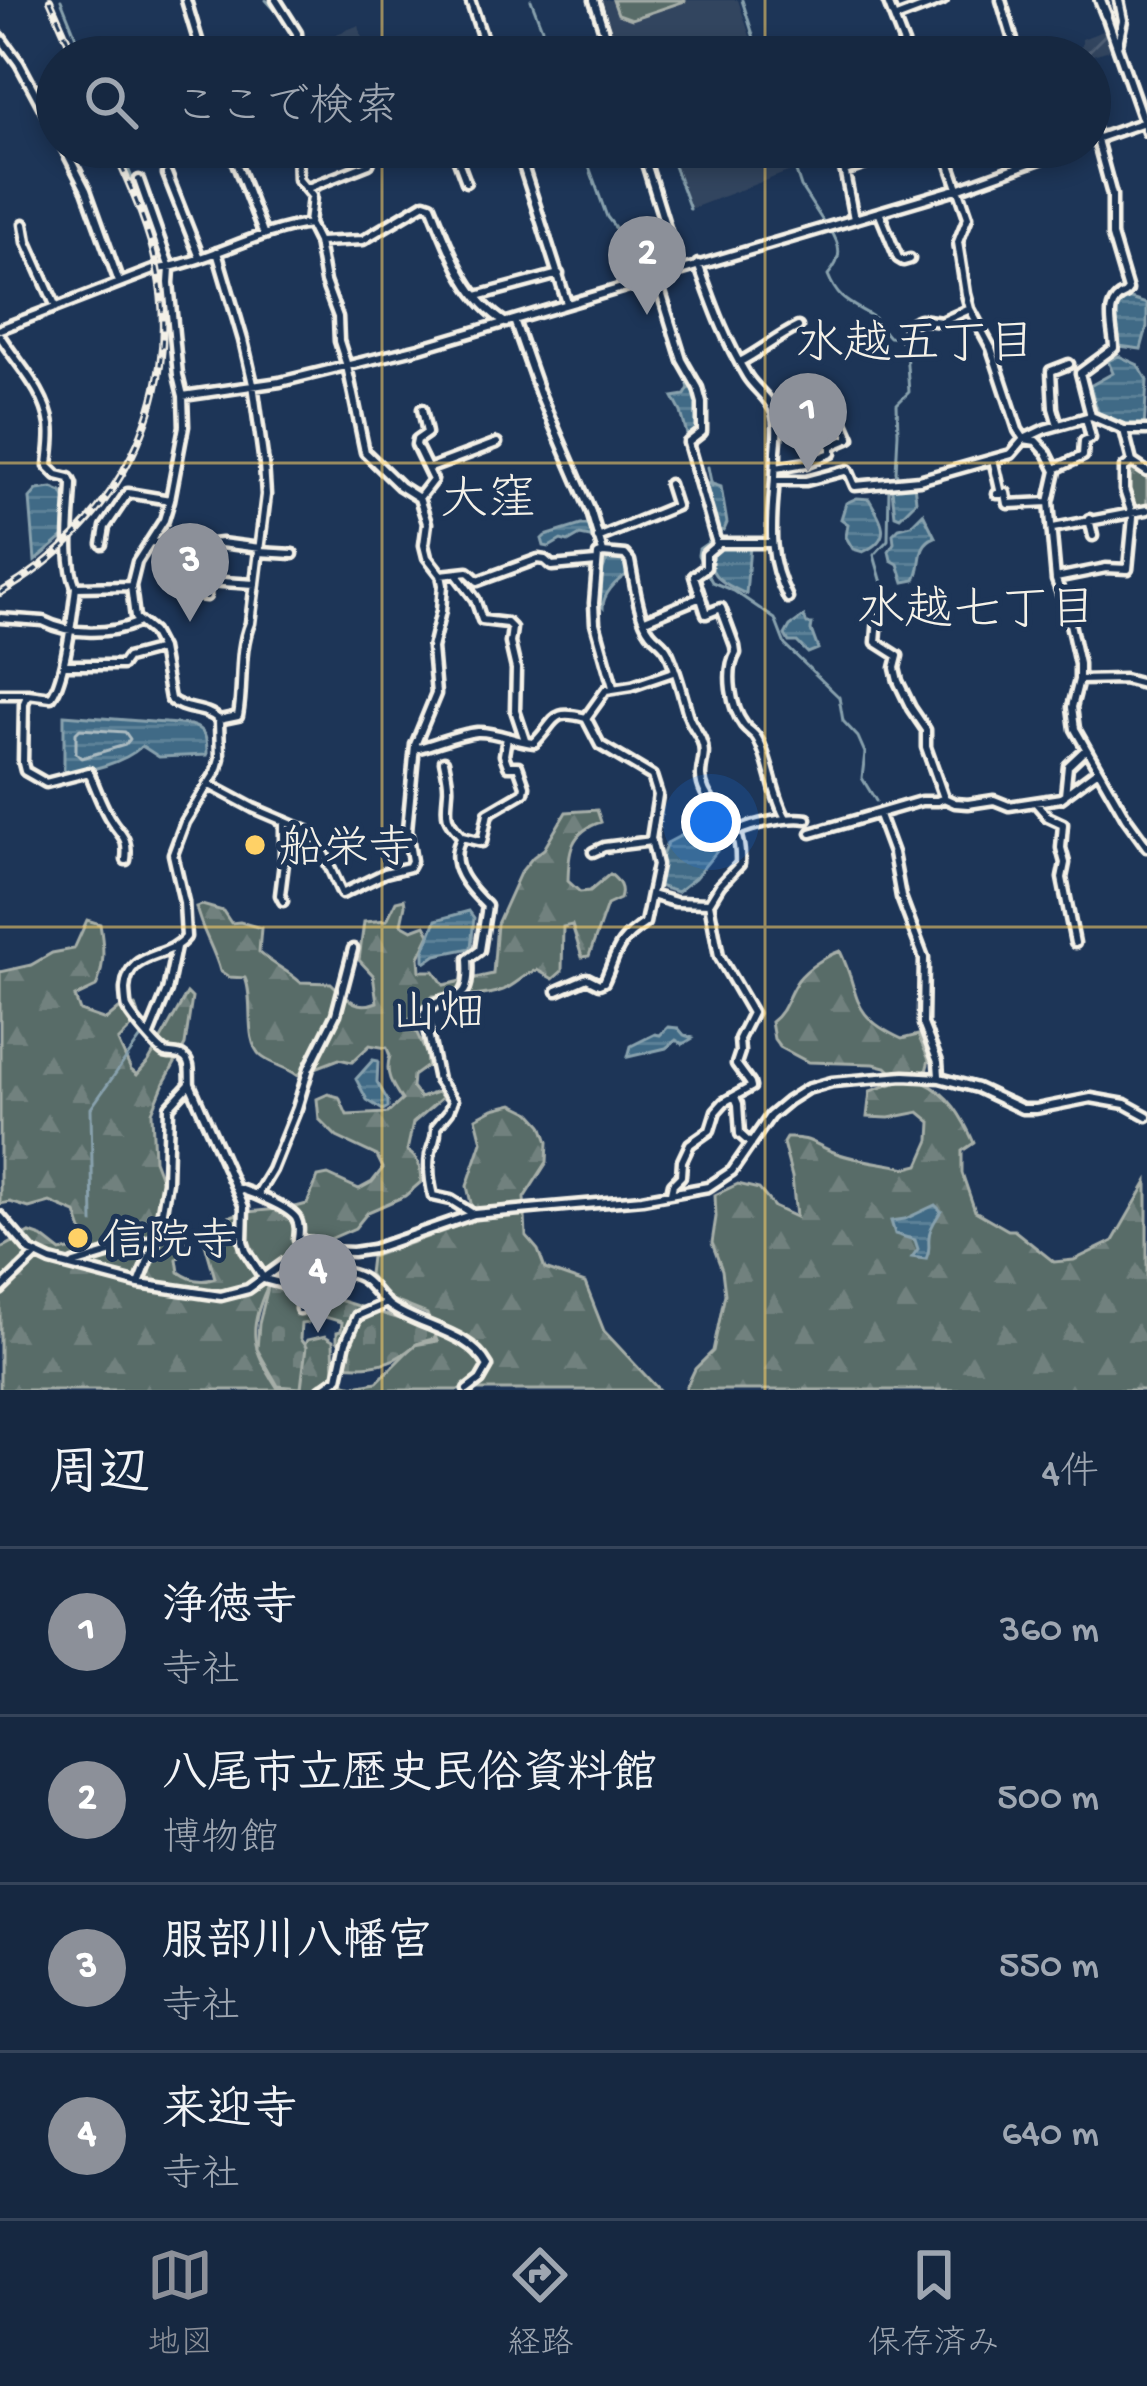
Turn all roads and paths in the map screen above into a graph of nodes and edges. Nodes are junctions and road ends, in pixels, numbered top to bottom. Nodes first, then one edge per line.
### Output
1 (186, 0) edge
2 (276, 0) edge
3 (470, 0) edge
4 (594, 0) edge
5 (887, 0) edge
6 (943, 0) edge
7 (1001, 0) edge
8 (1100, 0) edge
9 (1119, 0) edge
10 (1106, 15) joint
11 (894, 18) junction
12 (197, 36) edge
13 (297, 36) edge
14 (482, 36) edge
15 (605, 36) edge
16 (901, 36) edge
17 (1012, 36) edge
18 (0, 37) edge
19 (1117, 47) junction
20 (36, 95) edge
21 (1145, 122) edge
22 (1147, 132) edge
23 (1111, 134) edge
24 (75, 168) edge
25 (238, 168) edge
26 (298, 168) edge
27 (359, 168) edge
28 (461, 168) edge
29 (524, 168) edge
30 (647, 168) edge
31 (844, 168) edge
32 (854, 168) edge
33 (952, 168) edge
34 (1012, 168) edge
35 (1102, 168) edge
36 (845, 171) junction
37 (167, 174) dead end
38 (139, 180) dead end
39 (466, 182) dead end
40 (308, 188) junction
41 (960, 188) junction
42 (879, 212) junction
43 (854, 219) junction
44 (24, 224) dead end
45 (309, 224) junction
46 (264, 235) junction
47 (318, 242) junction
48 (217, 252) junction
49 (200, 258) junction
50 (910, 259) dead end
51 (698, 264) junction
52 (170, 268) junction
53 (679, 270) junction
54 (559, 274) junction
55 (654, 277) junction
56 (119, 282) junction
57 (477, 296) junction
58 (567, 303) junction
59 (56, 308) junction
60 (970, 309) junction
61 (510, 321) junction
62 (798, 326) dead end
63 (0, 332) edge
64 (905, 335) dead end
65 (740, 362) junction
66 (1069, 364) dead end
67 (347, 366) junction
68 (253, 384) junction
69 (183, 396) junction
70 (422, 409) dead end
71 (775, 412) junction
72 (1089, 416) junction
73 (1058, 425) junction
74 (1124, 430) junction
75 (1147, 430) edge
76 (1024, 439) junction
77 (496, 442) dead end
78 (993, 459) junction
79 (1132, 462) junction
80 (799, 465) junction
81 (776, 468) junction
82 (428, 469) junction
83 (1055, 469) junction
84 (1147, 472) edge
85 (776, 481) junction
86 (802, 481) junction
87 (669, 484) dead end
88 (418, 498) junction
89 (170, 500) junction
90 (1049, 502) junction
91 (1147, 510) edge
92 (1132, 514) junction
93 (1089, 519) junction
94 (1053, 528) junction
95 (1093, 536) dead end
96 (598, 538) junction
97 (149, 542) junction
98 (771, 543) junction
99 (102, 544) dead end
100 (717, 544) junction
101 (260, 550) junction
102 (603, 553) junction
103 (293, 554) dead end
104 (597, 562) junction
105 (183, 574) dead end
106 (441, 575) junction
107 (458, 575) junction
108 (1056, 578) junction
109 (255, 584) junction
110 (131, 586) junction
111 (76, 587) junction
112 (701, 596) junction
113 (788, 598) dead end
114 (878, 617) dead end
115 (0, 618) edge
116 (645, 620) junction
117 (138, 622) junction
118 (68, 629) junction
119 (160, 649) junction
120 (64, 665) junction
121 (674, 671) junction
122 (1079, 680) junction
123 (1147, 685) edge
124 (613, 687) junction
125 (0, 694) edge
126 (28, 694) junction
127 (586, 718) junction
128 (219, 720) junction
129 (507, 737) junction
130 (526, 743) junction
131 (415, 745) junction
132 (1086, 749) junction
133 (444, 761) dead end
134 (1098, 770) junction
135 (208, 784) junction
136 (1064, 795) junction
137 (944, 798) junction
138 (1036, 803) junction
139 (879, 814) junction
140 (786, 818) junction
141 (807, 819) dead end
142 (284, 821) junction
143 (736, 832) junction
144 (811, 833) dead end
145 (461, 837) junction
146 (652, 841) junction
147 (1147, 848) edge
148 (593, 852) dead end
149 (126, 860) dead end
150 (651, 895) junction
151 (283, 902) dead end
152 (709, 903) junction
153 (1075, 943) dead end
154 (176, 946) junction
155 (353, 949) dead end
156 (557, 992) dead end
157 (149, 1036) junction
158 (940, 1078) junction
159 (190, 1084) junction
160 (735, 1097) junction
161 (1147, 1116) edge
162 (752, 1144) junction
163 (237, 1188) junction
164 (671, 1194) junction
165 (257, 1195) junction
166 (474, 1214) junction
167 (0, 1216) edge
168 (156, 1239) junction
169 (323, 1251) junction
170 (37, 1254) junction
171 (68, 1265) junction
172 (264, 1279) junction
173 (139, 1284) junction
174 (0, 1290) edge
175 (387, 1304) junction
176 (301, 1310) dead end
177 (322, 1390) edge
178 (467, 1390) edge

1 - 12 street
2 - 13 street
3 - 14 street
4 - 15 street
5 - 11 street
6 - 11 street
7 - 17 street
8 - 10 street
9 - 19 street
10 - 19 street
11 - 16 street
18 - 20 street
19 - 21 street
21 - 22 street
21 - 23 street
24 - 56 street
25 - 46 street
26 - 40 street
27 - 40 street
28 - 39 street
29 - 54 street
30 - 53 street
31 - 36 street
32 - 36 street
33 - 41 street
34 - 41 street
35 - 72 street
36 - 43 street
37 - 49 street
38 - 52 street
40 - 45 street
41 - 42 street
41 - 60 street
42 - 43 street
42 - 50 street
43 - 51 street
44 - 59 street
45 - 46 street
45 - 47 street
46 - 48 street
47 - 57 street
47 - 67 street
48 - 49 street
48 - 68 street
49 - 52 street
51 - 53 street
51 - 65 street
52 - 56 street
52 - 69 street
53 - 55 street
54 - 57 street
54 - 58 street
55 - 58 street
55 - 100 street
56 - 59 street
57 - 61 street
58 - 61 street
59 - 63 street
60 - 64 street
60 - 76 street
61 - 67 street
61 - 96 street
62 - 65 street
63 - 111 street
65 - 71 street
66 - 73 street
67 - 68 street
67 - 88 street
68 - 69 street
68 - 101 street
69 - 89 street
70 - 82 street
71 - 80 street
71 - 81 street
72 - 73 street
72 - 74 street
72 - 83 street
73 - 76 street
74 - 75 street
74 - 79 street
76 - 78 street
76 - 83 street
77 - 82 street
78 - 86 street
78 - 90 street
79 - 84 street
79 - 92 street
80 - 81 street
80 - 86 street
81 - 85 street
82 - 88 street
83 - 90 street
85 - 86 street
85 - 98 street
87 - 96 street
88 - 106 street
89 - 97 street
89 - 99 street
90 - 94 street
91 - 92 street
92 - 93 street
92 - 108 street
93 - 94 street
93 - 95 street
94 - 108 street
96 - 102 street
97 - 101 street
97 - 110 street
98 - 100 street
98 - 113 street
100 - 112 street
101 - 103 street
101 - 109 street
102 - 104 street
102 - 116 street
104 - 107 street
104 - 124 street
105 - 109 street
106 - 107 street
106 - 131 street
107 - 130 street
108 - 122 street
109 - 128 street
110 - 111 street
110 - 117 street
111 - 118 street
112 - 116 street
112 - 140 street
114 - 137 street
115 - 118 street
116 - 121 street
117 - 118 street
117 - 119 street
118 - 120 street
119 - 120 street
119 - 128 street
120 - 126 street
121 - 124 street
121 - 143 street
122 - 123 street
122 - 132 street
124 - 127 street
125 - 126 street
126 - 149 street
127 - 130 street
127 - 146 street
128 - 135 street
129 - 130 street
129 - 131 street
129 - 145 street
131 - 142 street
132 - 134 street
132 - 136 street
133 - 145 street
134 - 136 street
134 - 147 street
135 - 142 street
135 - 154 street
136 - 138 street
137 - 138 street
137 - 139 street
138 - 153 street
139 - 144 street
139 - 158 street
140 - 141 street
140 - 143 street
142 - 151 street
143 - 152 street
145 - 166 street
146 - 148 street
146 - 150 street
150 - 152 street
150 - 156 street
152 - 160 street
154 - 157 street
154 - 157 street
155 - 165 street
157 - 159 street
158 - 161 street
158 - 162 street
159 - 163 street
159 - 168 street
160 - 162 street
160 - 164 street
162 - 164 street
163 - 165 street
163 - 172 street
164 - 166 street
165 - 169 street
166 - 169 street
167 - 170 street
168 - 171 street
168 - 173 street
169 - 172 street
169 - 175 street
170 - 171 street
170 - 174 street
171 - 173 street
172 - 173 street
172 - 176 street
175 - 177 street
175 - 178 street

